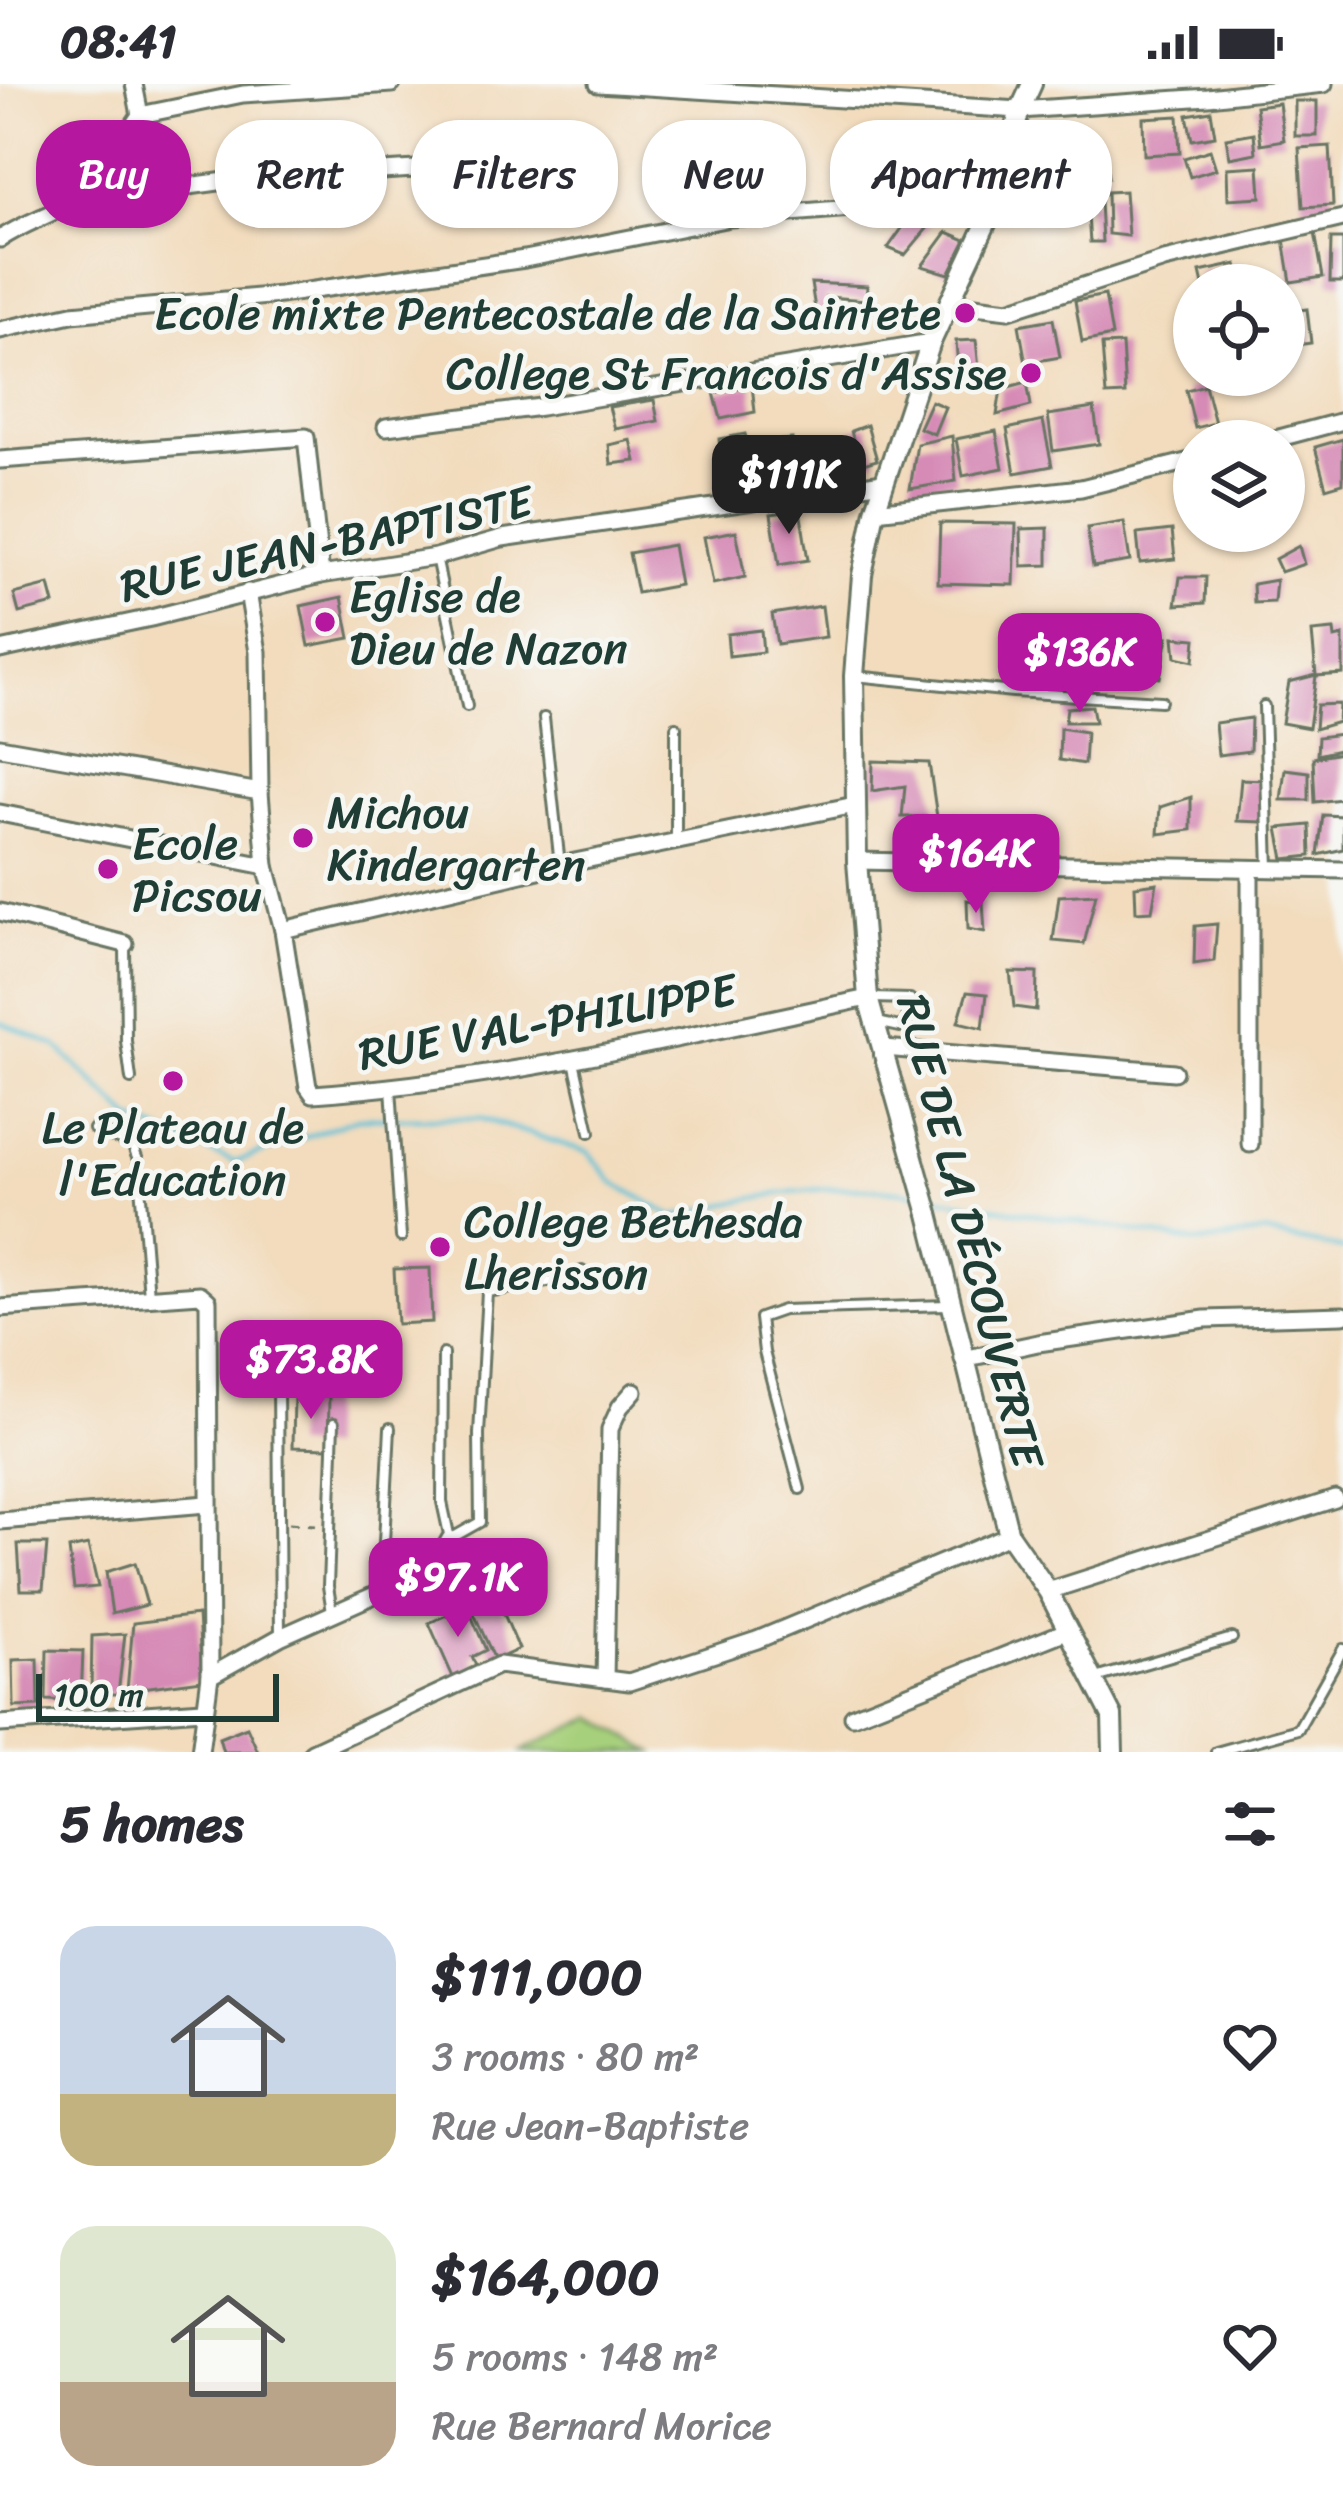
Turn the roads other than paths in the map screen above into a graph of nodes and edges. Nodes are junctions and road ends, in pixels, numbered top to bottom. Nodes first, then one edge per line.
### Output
1 (134, 84) edge
2 (392, 84) edge
3 (598, 84) edge
4 (1032, 84) edge
5 (1324, 84) edge
6 (718, 87) edge
7 (857, 91) edge
8 (1020, 110) junction
9 (140, 115) junction
10 (137, 120) edge
11 (1017, 120) edge
12 (411, 169) edge
13 (191, 186) edge
14 (830, 210) edge
15 (36, 217) edge
16 (1343, 218) edge
17 (984, 228) edge
18 (0, 239) edge
19 (950, 303) junction
20 (0, 330) edge
21 (932, 342) junction
22 (1001, 378) dead end
23 (919, 382) junction
24 (1343, 421) edge
25 (386, 427) dead end
26 (1305, 431) edge
27 (0, 460) edge
28 (1173, 465) edge
29 (883, 482) junction
30 (875, 512) junction
31 (436, 557) junction
32 (321, 575) junction
33 (248, 592) junction
34 (0, 650) edge
35 (854, 676) junction
36 (1161, 701) dead end
37 (467, 706) dead end
38 (1264, 706) dead end
39 (544, 718) dead end
40 (676, 727) dead end
41 (0, 747) edge
42 (260, 792) junction
43 (855, 805) junction
44 (0, 813) edge
45 (676, 841) junction
46 (857, 861) junction
47 (560, 865) junction
48 (266, 866) junction
49 (1269, 870) junction
50 (1343, 870) edge
51 (1250, 871) junction
52 (0, 912) edge
53 (283, 930) junction
54 (125, 944) joint
55 (868, 998) junction
56 (876, 1022) junction
57 (884, 1048) junction
58 (574, 1060) junction
59 (1174, 1072) dead end
60 (131, 1078) dead end
61 (392, 1097) junction
62 (94, 1129) dead end
63 (590, 1132) dead end
64 (1250, 1144) dead end
65 (400, 1237) dead end
66 (582, 1271) dead end
67 (148, 1296) junction
68 (950, 1305) junction
69 (0, 1308) edge
70 (1343, 1315) edge
71 (443, 1354) dead end
72 (962, 1359) junction
73 (278, 1386) dead end
74 (634, 1391) dead end
75 (334, 1423) dead end
76 (390, 1428) dead end
77 (800, 1489) dead end
78 (1335, 1498) dead end
79 (207, 1504) junction
80 (0, 1521) edge
81 (1010, 1535) junction
82 (450, 1538) junction
83 (390, 1589) junction
84 (1048, 1591) junction
85 (332, 1613) junction
86 (1069, 1630) junction
87 (280, 1637) junction
88 (1232, 1638) dead end
89 (1343, 1648) edge
90 (210, 1676) junction
91 (1093, 1678) junction
92 (604, 1679) junction
93 (202, 1710) junction
94 (854, 1716) dead end
95 (0, 1724) edge
96 (200, 1752) edge
97 (312, 1752) edge
98 (1113, 1752) edge
99 (1216, 1752) edge

1 - 9 street
2 - 9 street
3 - 6 street
4 - 8 street, RUE DE LA DÉCOUVERTE
5 - 8 street
6 - 7 street
7 - 8 street
8 - 11 street, RUE DE LA DÉCOUVERTE
9 - 10 street
12 - 13 street
14 - 20 street
15 - 18 street
16 - 19 street
17 - 19 street, RUE DE LA DÉCOUVERTE
19 - 21 street, RUE DE LA DÉCOUVERTE
21 - 23 street, RUE DE LA DÉCOUVERTE
21 - 25 street
22 - 23 lane
23 - 29 street, RUE DE LA DÉCOUVERTE
24 - 26 street
27 - 32 street
28 - 30 street
29 - 30 street, RUE DE LA DÉCOUVERTE
29 - 31 street, RUE JEAN-BAPTISTE
30 - 35 street, RUE DE LA DÉCOUVERTE
31 - 32 street, RUE JEAN-BAPTISTE
31 - 37 lane
32 - 33 street, RUE JEAN-BAPTISTE
33 - 34 street, RUE JEAN-BAPTISTE
33 - 42 street, RUE VAL-PHILIPPE
35 - 36 lane
35 - 43 street, RUE DE LA DÉCOUVERTE
38 - 49 lane
39 - 47 lane
40 - 45 lane
41 - 42 street
42 - 48 street, RUE VAL-PHILIPPE
43 - 45 street
43 - 46 street, RUE DE LA DÉCOUVERTE
44 - 48 street
45 - 47 street
46 - 51 street
46 - 55 street, RUE DE LA DÉCOUVERTE
47 - 53 street
48 - 53 street, RUE VAL-PHILIPPE
49 - 50 street
49 - 51 street
51 - 64 street
52 - 54 street
53 - 61 street, RUE VAL-PHILIPPE
54 - 60 lane
55 - 56 street, RUE DE LA DÉCOUVERTE
55 - 56 lane
55 - 58 street, RUE VAL-PHILIPPE
56 - 57 street, RUE DE LA DÉCOUVERTE
57 - 59 street
57 - 68 street, RUE DE LA DÉCOUVERTE
58 - 61 street, RUE VAL-PHILIPPE
58 - 63 lane
61 - 65 lane
62 - 67 lane
66 - 82 lane
67 - 69 street
67 - 79 street
68 - 72 street, RUE DE LA DÉCOUVERTE
68 - 77 lane
70 - 72 street
71 - 82 lane
72 - 81 street, RUE DE LA DÉCOUVERTE
73 - 87 lane
74 - 92 street
75 - 85 lane
76 - 83 lane
78 - 84 street
79 - 80 street
79 - 90 street
81 - 84 street, RUE DE LA DÉCOUVERTE
81 - 92 street
82 - 83 street
83 - 85 street
84 - 86 street, RUE DE LA DÉCOUVERTE
85 - 87 street
86 - 91 street, RUE DE LA DÉCOUVERTE
86 - 94 street
87 - 90 street
88 - 91 lane
89 - 99 lane
90 - 93 street
91 - 98 street, RUE DE LA DÉCOUVERTE
92 - 97 street
93 - 95 street
93 - 96 street

